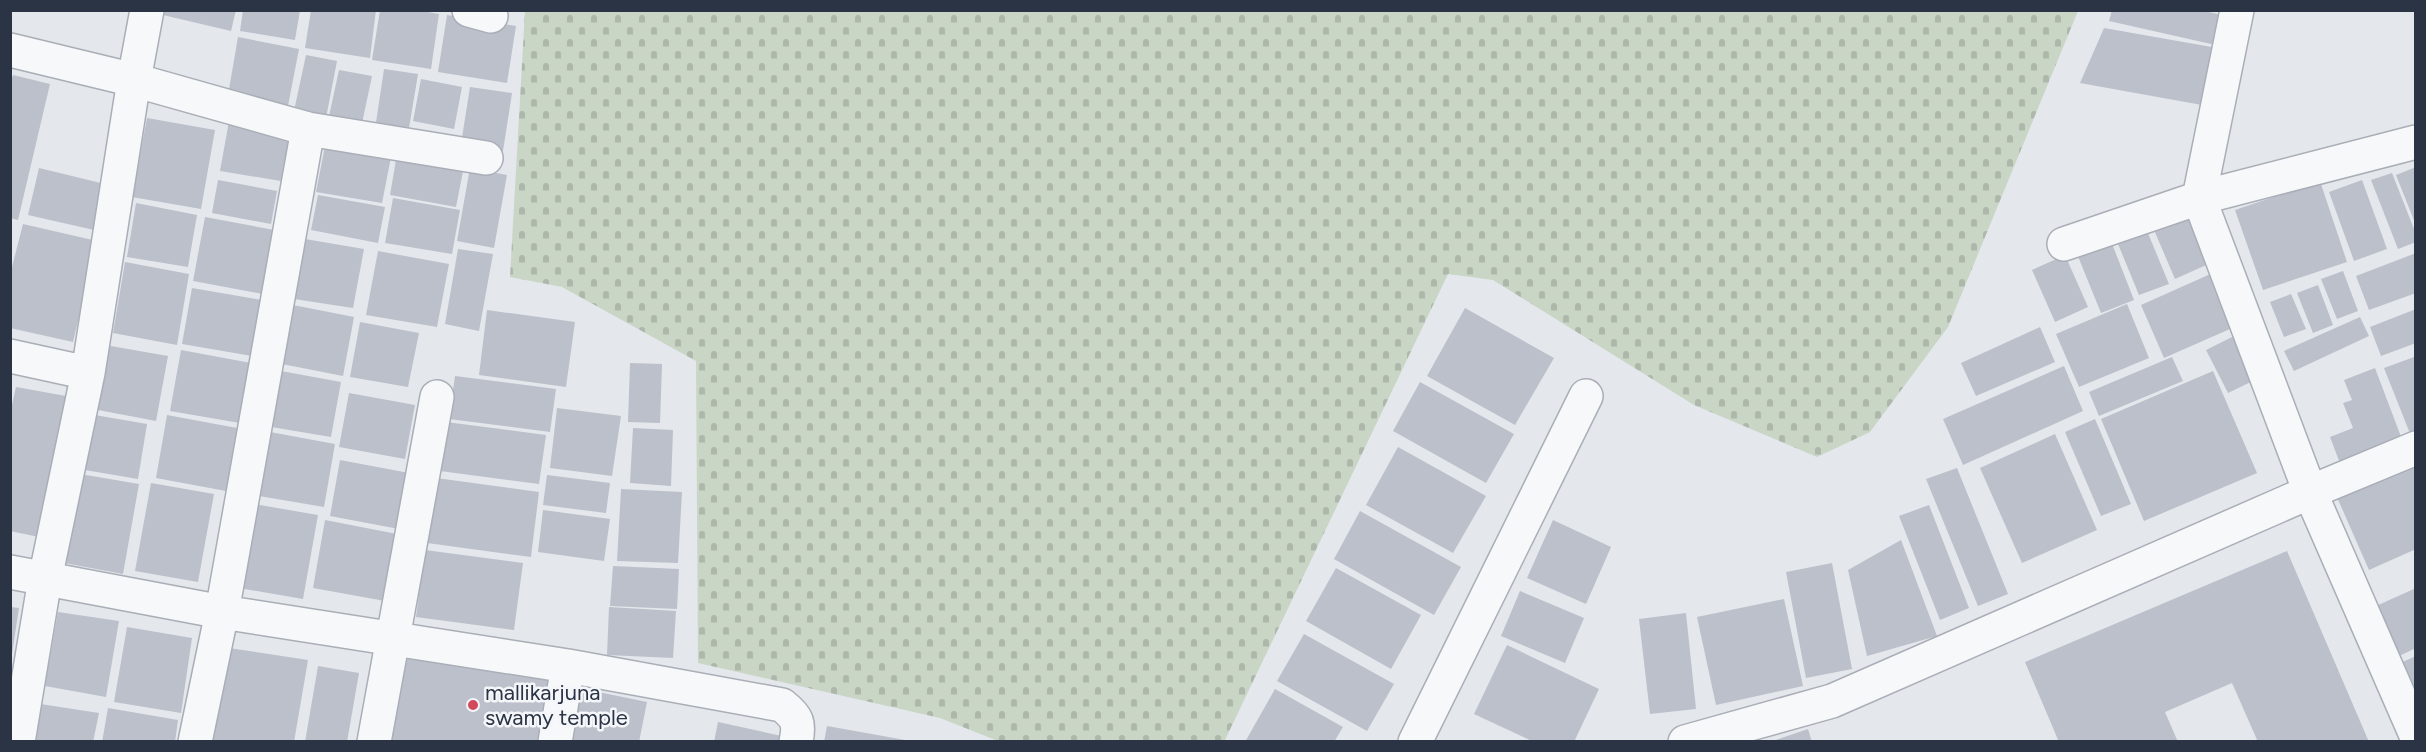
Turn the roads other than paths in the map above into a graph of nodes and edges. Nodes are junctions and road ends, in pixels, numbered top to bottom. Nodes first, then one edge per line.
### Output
1 (147, 10) edge
2 (2237, 10) edge
3 (10, 50) edge
4 (134, 80) junction
5 (308, 129) junction
6 (2415, 142) edge
7 (486, 158) dead end
8 (2199, 198) junction
9 (2064, 244) dead end
10 (10, 356) edge
11 (88, 373) junction
12 (1586, 396) dead end
13 (437, 397) dead end
14 (2415, 448) edge
15 (2310, 492) junction
16 (10, 572) edge
17 (45, 579) junction
18 (222, 612) junction
19 (393, 639) junction
20 (568, 666) junction
21 (2415, 735) edge
22 (18, 741) edge
23 (195, 741) edge
24 (374, 741) edge
25 (555, 741) edge
26 (796, 741) edge
27 (1415, 741) edge
28 (1685, 741) edge

1 - 4 street
2 - 8 street
3 - 4 street
4 - 5 street
4 - 11 street
5 - 7 street
5 - 18 street
6 - 8 street
8 - 9 street
8 - 15 street
10 - 11 street
11 - 17 street
12 - 27 street
13 - 19 street
14 - 15 street
15 - 21 street
15 - 28 street
16 - 17 street
17 - 18 street
17 - 22 street
18 - 19 street
18 - 23 street
19 - 20 street
19 - 24 street
20 - 25 street
20 - 26 street

